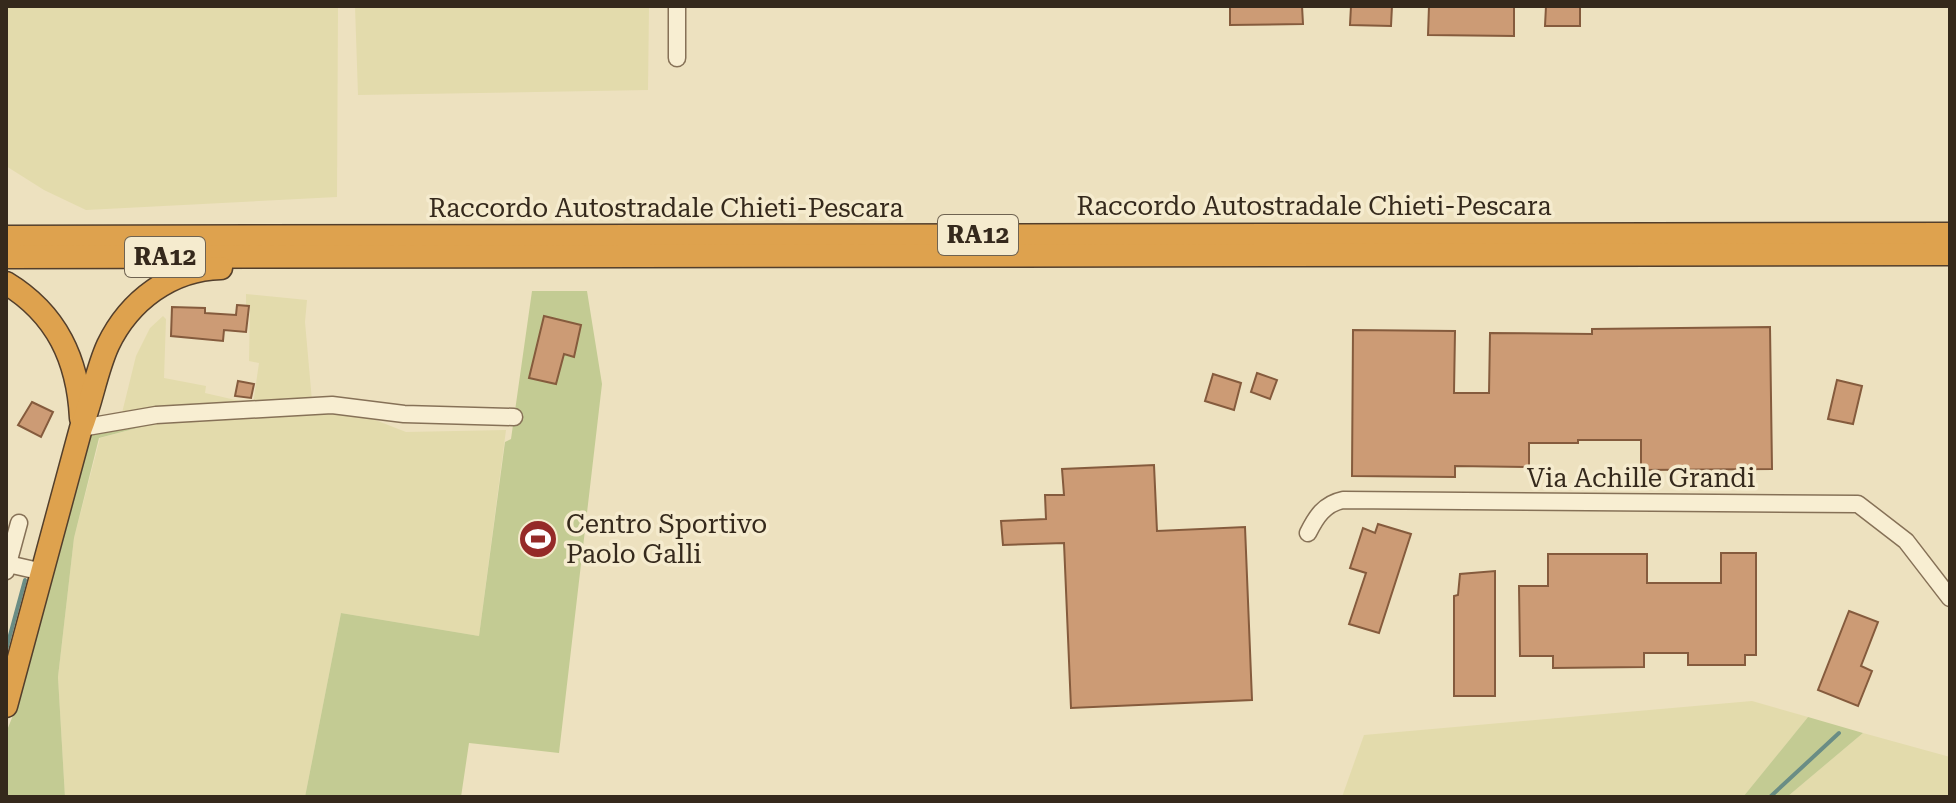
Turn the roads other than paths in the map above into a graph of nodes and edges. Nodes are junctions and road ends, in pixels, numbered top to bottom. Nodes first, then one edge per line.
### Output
1 (677, 6) edge
2 (677, 58) dead end
3 (1950, 234) edge
4 (6, 237) edge
5 (1950, 254) edge
6 (323, 256) junction
7 (6, 257) edge
8 (6, 283) edge
9 (6, 295) edge
10 (51, 323) junction
11 (514, 417) dead end
12 (81, 428) junction
13 (19, 523) dead end
14 (1308, 533) dead end
15 (7, 567) edge
16 (43, 572) junction
17 (1950, 598) edge
18 (6, 706) edge

1 - 2 street
3 - 4 highway, Raccordo Autostradale Chieti-Pescara / RA12
5 - 6 highway, Raccordo Autostradale Chieti-Pescara / RA12
6 - 7 highway, Raccordo Autostradale Chieti-Pescara / RA12
6 - 12 highway
8 - 10 highway
9 - 10 street
10 - 12 highway
11 - 12 street
12 - 16 highway
13 - 15 street
14 - 17 street, Via Achille Grandi
15 - 16 street
16 - 18 highway

